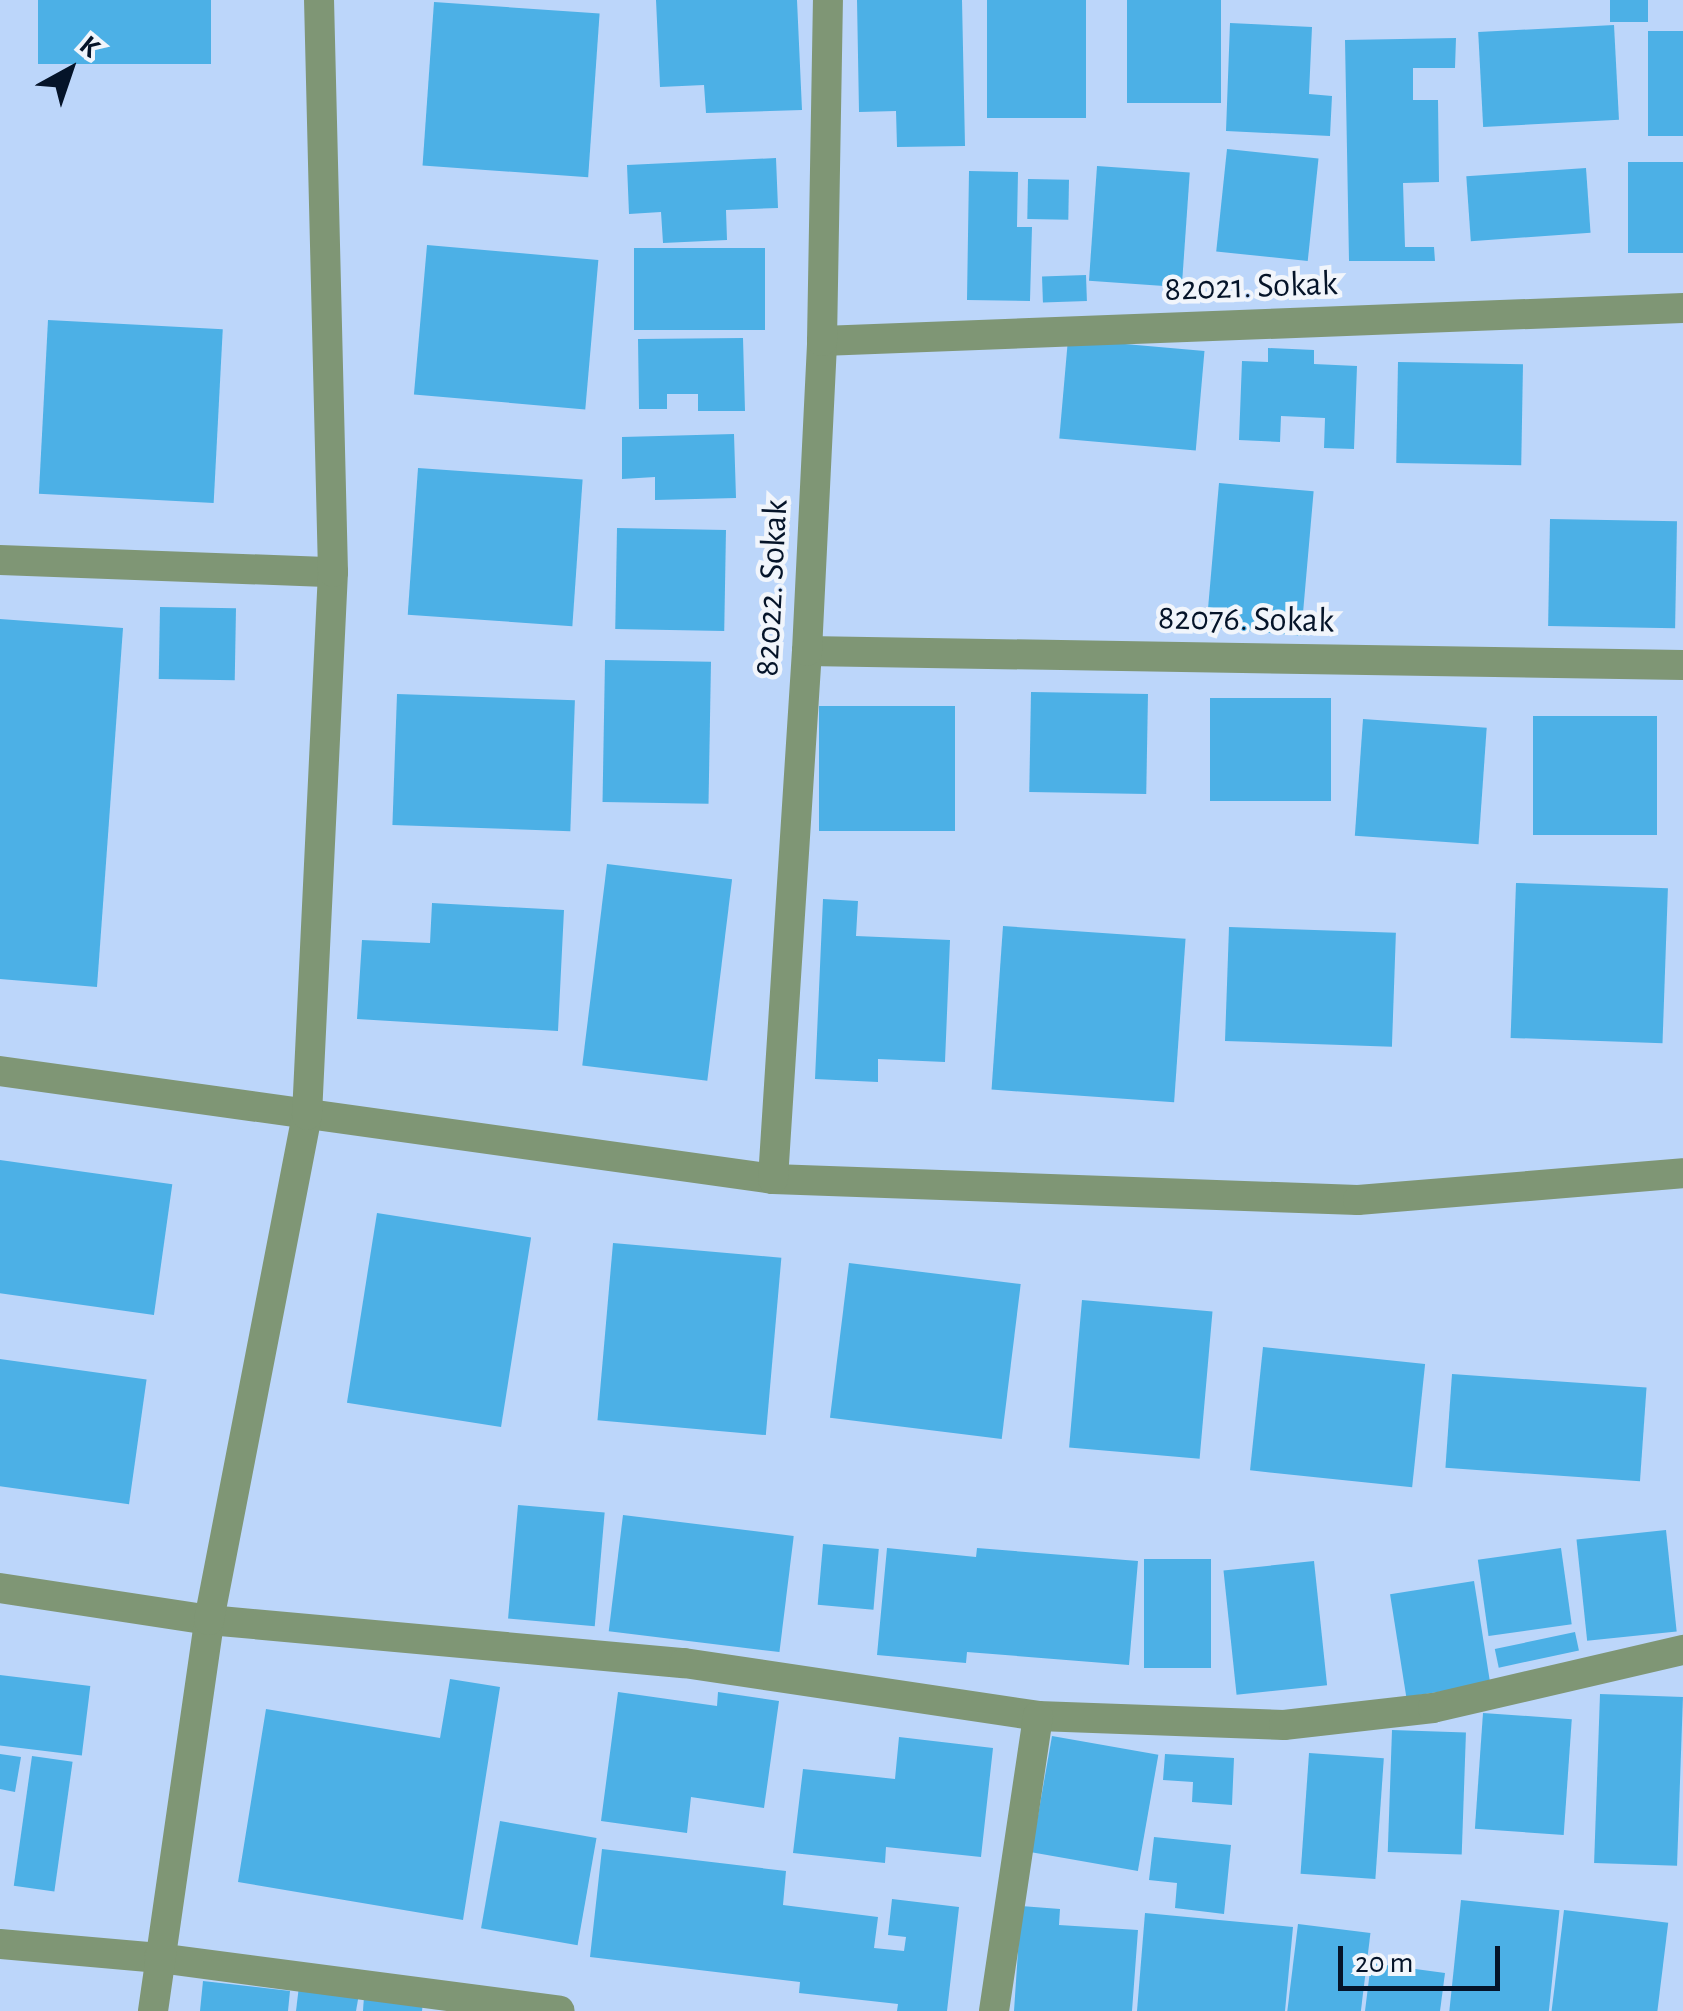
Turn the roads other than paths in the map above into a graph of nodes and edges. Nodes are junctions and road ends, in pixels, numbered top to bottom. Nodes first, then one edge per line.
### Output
1 (319, 0) edge
2 (828, 0) edge
3 (1683, 308) edge
4 (822, 341) junction
5 (0, 560) edge
6 (334, 572) junction
7 (807, 651) junction
8 (1683, 664) edge
9 (0, 1072) edge
10 (307, 1116) junction
11 (1683, 1174) edge
12 (774, 1179) junction
13 (0, 1588) edge
14 (208, 1620) junction
15 (1683, 1650) edge
16 (1038, 1716) junction
17 (0, 1944) edge
18 (159, 1958) junction
19 (154, 2011) edge
20 (560, 2011) edge
21 (994, 2011) edge

1 - 6 street
2 - 4 street, 82022. Sokak
3 - 4 street, 82021. Sokak
4 - 7 street, 82022. Sokak
5 - 6 street
6 - 10 street
7 - 8 street, 82076. Sokak
7 - 12 street, 82022. Sokak
9 - 10 street
10 - 12 street
10 - 14 street
11 - 12 street
13 - 14 street
14 - 16 street
14 - 18 street
15 - 16 street
16 - 21 street
17 - 18 street
18 - 19 street
18 - 20 street

